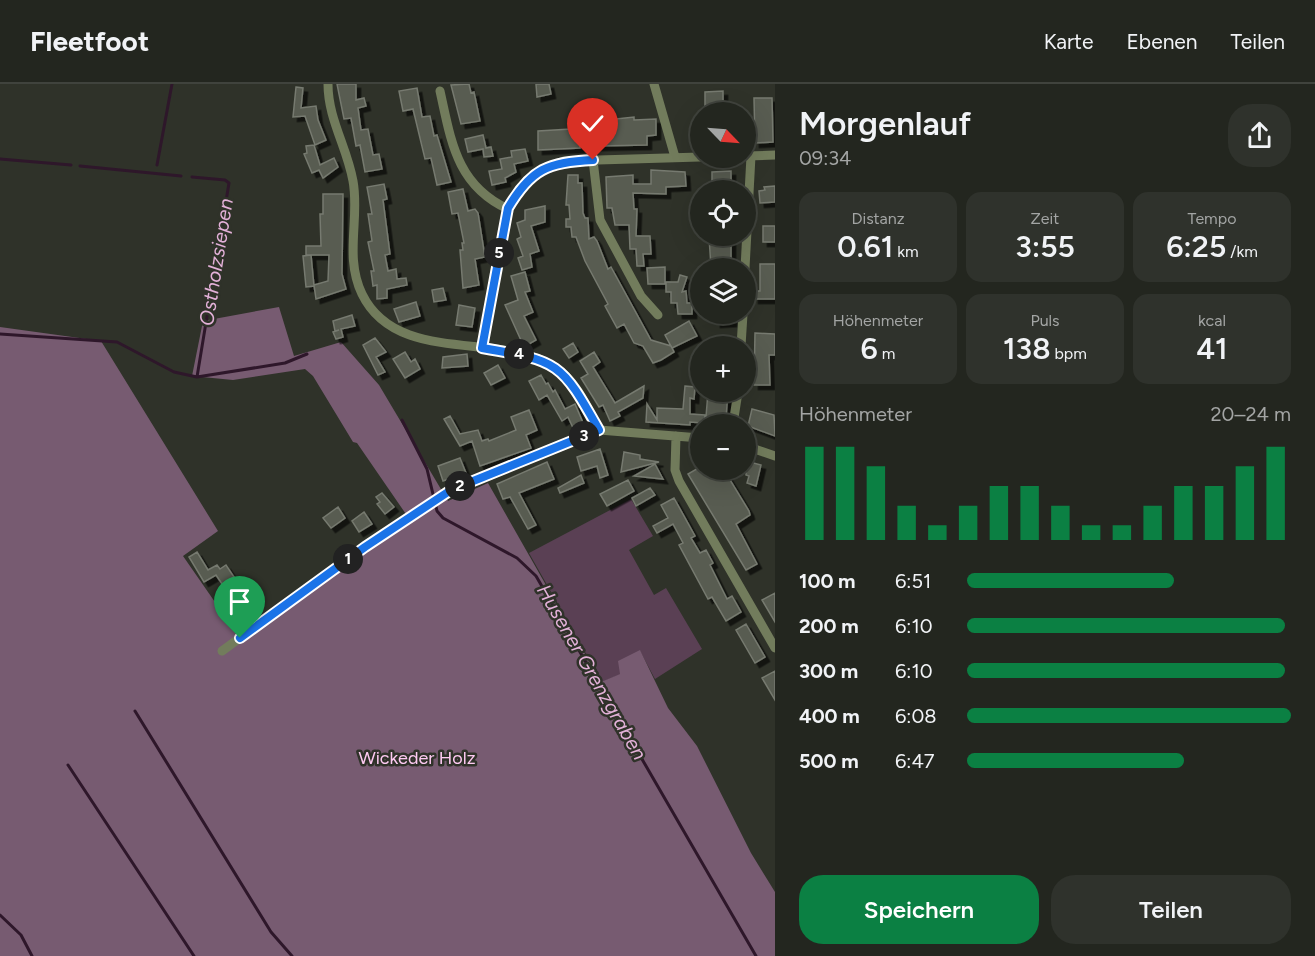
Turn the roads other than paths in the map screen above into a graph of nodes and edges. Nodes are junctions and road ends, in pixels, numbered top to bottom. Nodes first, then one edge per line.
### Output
1 (328, 84) edge
2 (654, 84) edge
3 (440, 91) dead end
4 (756, 156) edge
5 (775, 156) edge
6 (690, 157) edge
7 (675, 158) junction
8 (593, 160) junction
9 (748, 168) edge
10 (508, 208) junction
11 (745, 258) edge
12 (658, 315) dead end
13 (482, 348) junction
14 (599, 430) junction
15 (676, 436) junction
16 (690, 437) edge
17 (756, 449) edge
18 (775, 456) edge
19 (775, 648) edge
20 (222, 651) dead end

1 - 13 street
2 - 7 street
3 - 10 street
4 - 5 street
6 - 7 street
7 - 8 street
8 - 10 street
8 - 12 street
9 - 11 street
10 - 13 street
13 - 14 street
14 - 15 street
14 - 20 street
15 - 16 street
15 - 19 street
17 - 18 street

